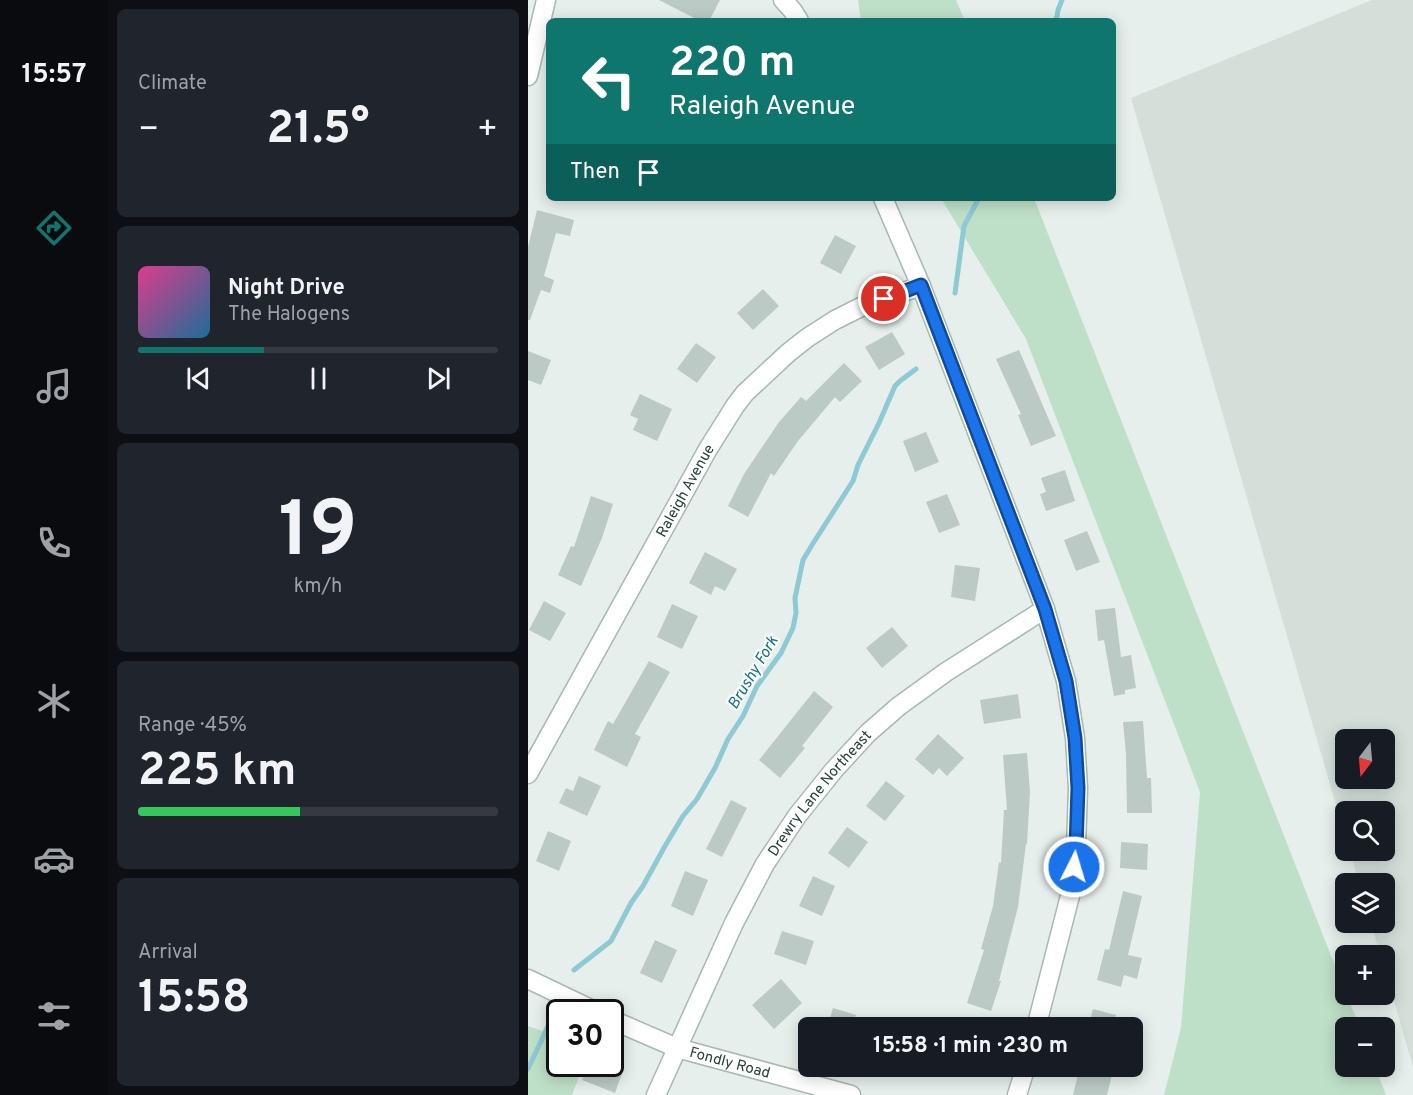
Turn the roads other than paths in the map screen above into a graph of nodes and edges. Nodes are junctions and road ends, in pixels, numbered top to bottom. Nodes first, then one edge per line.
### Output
1 (546, 0) edge
2 (783, 0) edge
3 (797, 18) edge
4 (528, 76) edge
5 (884, 201) edge
6 (921, 285) junction
7 (1045, 609) junction
8 (528, 774) edge
9 (528, 979) edge
10 (570, 999) edge
11 (1039, 1017) edge
12 (624, 1025) edge
13 (678, 1048) junction
14 (1023, 1077) edge
15 (656, 1095) edge
16 (851, 1095) edge
17 (1017, 1095) edge

1 - 4 street
2 - 3 street
5 - 6 street
6 - 7 street
6 - 8 street, Raleigh Avenue
7 - 11 street
7 - 13 street, Drewry Lane Northeast
9 - 10 street
12 - 13 street, Fondly Road
13 - 15 street, Drewry Lane Northeast
13 - 16 street, Fondly Road
14 - 17 street

